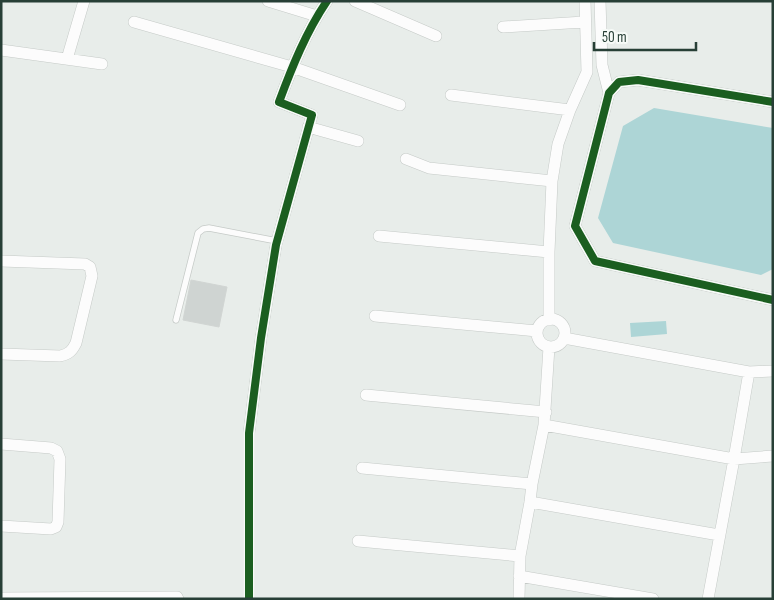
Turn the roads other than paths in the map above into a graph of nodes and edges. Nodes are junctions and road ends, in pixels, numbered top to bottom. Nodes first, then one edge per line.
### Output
1 (84, 1) edge
2 (268, 1) edge
3 (327, 1) edge
4 (355, 1) edge
5 (585, 1) edge
6 (600, 1) edge
7 (317, 16) junction
8 (134, 22) dead end
9 (584, 22) junction
10 (502, 28) dead end
11 (436, 36) dead end
12 (1, 50) edge
13 (67, 59) junction
14 (102, 64) dead end
15 (292, 67) junction
16 (609, 94) junction
17 (451, 95) dead end
18 (773, 102) edge
19 (400, 105) dead end
20 (570, 110) junction
21 (308, 127) junction
22 (358, 141) dead end
23 (406, 159) dead end
24 (552, 181) junction
25 (379, 236) dead end
26 (278, 241) junction
27 (549, 252) junction
28 (1, 261) edge
29 (773, 300) edge
30 (375, 316) dead end
31 (176, 320) dead end
32 (549, 320) junction
33 (537, 331) junction
34 (564, 338) junction
35 (548, 347) junction
36 (1, 354) edge
37 (773, 370) edge
38 (748, 372) junction
39 (366, 395) dead end
40 (546, 412) junction
41 (544, 425) junction
42 (1, 444) edge
43 (773, 456) edge
44 (734, 459) junction
45 (362, 468) dead end
46 (532, 484) junction
47 (530, 502) junction
48 (1, 526) edge
49 (719, 536) junction
50 (358, 540) dead end
51 (520, 556) junction
52 (519, 576) junction
53 (1, 598) edge
54 (178, 599) edge
55 (249, 599) edge
56 (519, 599) edge
57 (653, 599) edge
58 (708, 599) edge

1 - 13 street
2 - 7 street
3 - 7 street
4 - 11 street
5 - 9 street
6 - 16 street
7 - 15 street
8 - 15 street
9 - 10 street
9 - 20 street
12 - 13 street
13 - 14 street
15 - 19 street
15 - 21 street
16 - 18 street
16 - 29 street
17 - 20 street
20 - 24 street
21 - 22 street
21 - 26 street
23 - 24 street
24 - 27 street
25 - 27 street
26 - 31 lane
26 - 55 street
27 - 32 street
28 - 36 street
30 - 33 street
32 - 33 street
32 - 34 street
33 - 35 street
34 - 35 street
34 - 38 street
35 - 40 street
37 - 38 street
38 - 44 street
39 - 40 street
40 - 41 street
41 - 44 street
41 - 46 street
42 - 48 street
43 - 44 street
44 - 49 street
45 - 46 street
46 - 47 street
47 - 49 street
47 - 51 street
49 - 58 street
50 - 51 street
51 - 52 street
52 - 56 street
52 - 57 street
53 - 54 street

